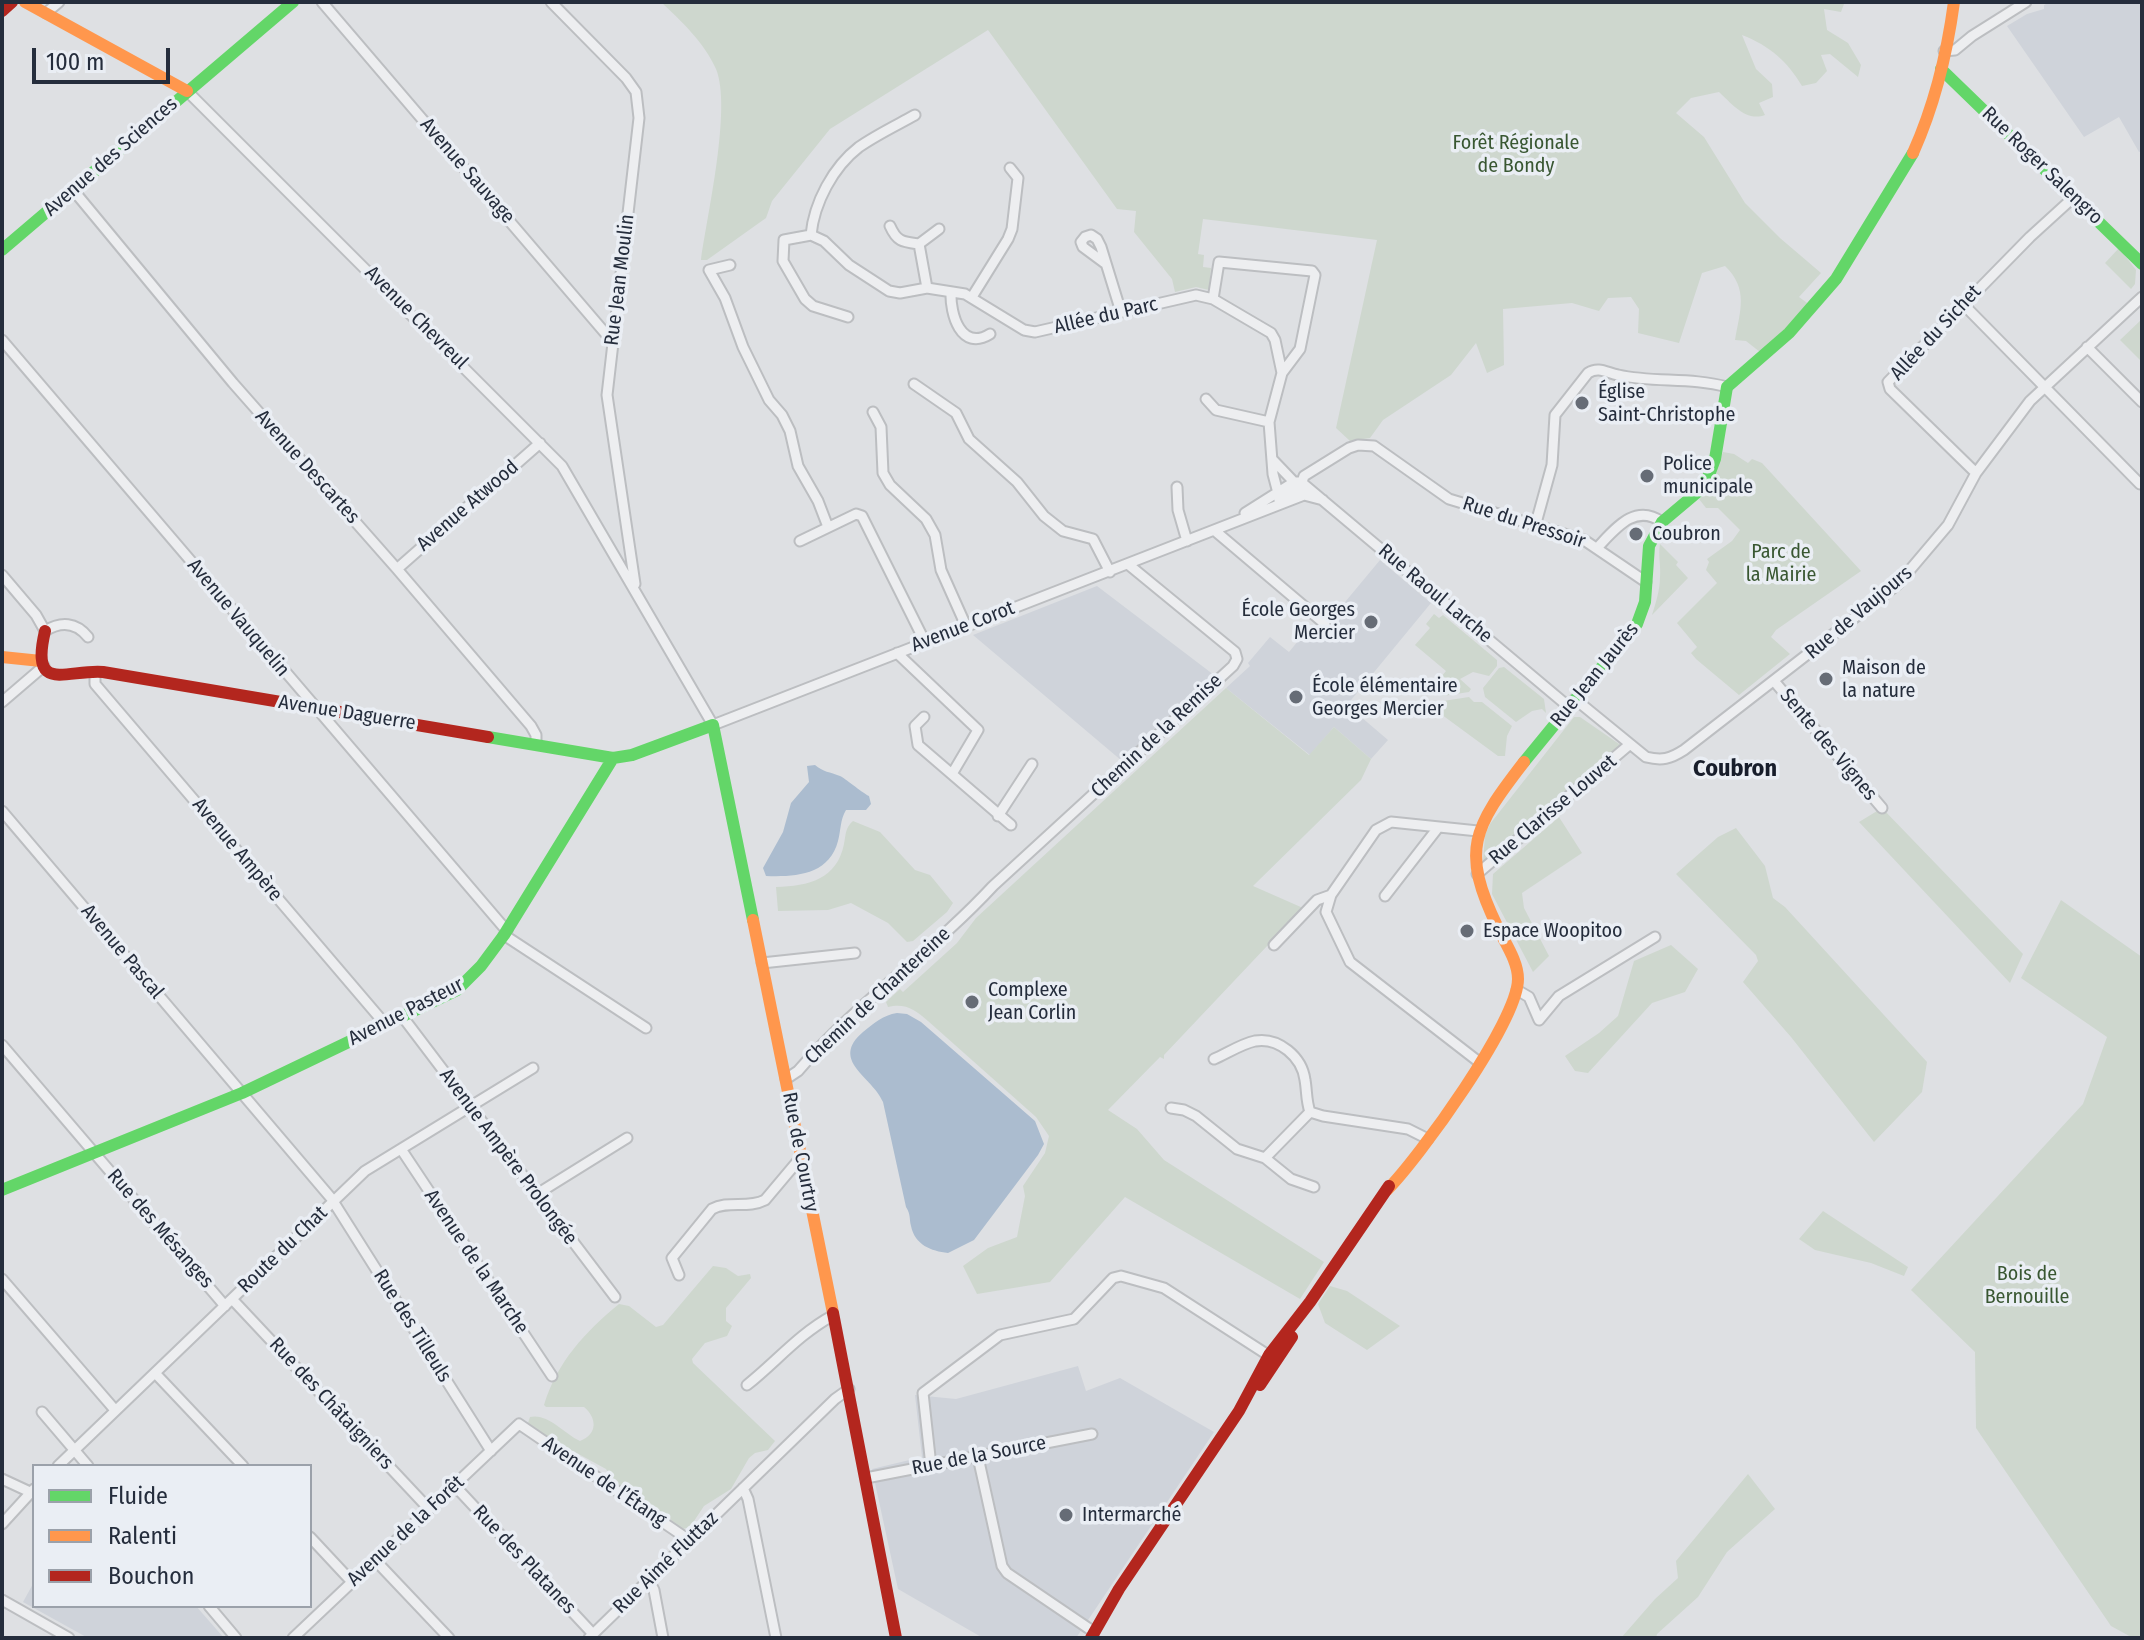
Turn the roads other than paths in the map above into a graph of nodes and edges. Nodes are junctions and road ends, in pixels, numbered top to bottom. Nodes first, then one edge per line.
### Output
1 (12, 2) edge
2 (25, 2) edge
3 (59, 2) edge
4 (293, 2) edge
5 (322, 2) edge
6 (551, 2) edge
7 (2026, 2) edge
8 (1953, 7) edge
9 (2, 11) edge
10 (46, 13) junction
11 (1944, 51) junction
12 (1941, 69) junction
13 (187, 91) junction
14 (915, 115) dead end
15 (1010, 168) dead end
16 (74, 191) junction
17 (2075, 196) junction
18 (890, 226) dead end
19 (939, 229) dead end
20 (811, 235) junction
21 (919, 244) junction
22 (2, 250) edge
23 (1106, 264) dead end
24 (2142, 264) edge
25 (730, 265) dead end
26 (927, 288) junction
27 (951, 292) junction
28 (972, 297) junction
29 (2142, 297) edge
30 (1213, 299) junction
31 (1963, 304) junction
32 (1121, 312) junction
33 (848, 317) dead end
34 (990, 334) dead end
35 (2, 340) edge
36 (612, 341) junction
37 (2087, 347) junction
38 (1282, 373) junction
39 (914, 384) dead end
40 (2045, 386) junction
41 (1727, 387) junction
42 (1206, 399) dead end
43 (2142, 402) edge
44 (873, 412) dead end
45 (1269, 422) junction
46 (540, 443) junction
47 (1272, 459) junction
48 (1976, 473) junction
49 (1298, 482) junction
50 (2140, 484) dead end
51 (1177, 487) dead end
52 (1278, 493) junction
53 (1304, 495) junction
54 (1323, 500) junction
55 (1271, 509) junction
56 (1662, 522) junction
57 (1536, 523) junction
58 (828, 527) junction
59 (1214, 530) junction
60 (800, 541) dead end
61 (1187, 541) junction
62 (1597, 548) junction
63 (631, 555) junction
64 (618, 559) junction
65 (1129, 565) junction
66 (397, 569) junction
67 (1110, 572) junction
68 (2, 575) edge
69 (1646, 582) junction
70 (636, 591) junction
71 (1325, 624) dead end
72 (966, 626) junction
73 (45, 631) junction
74 (88, 637) dead end
75 (925, 642) junction
76 (897, 653) junction
77 (2, 657) edge
78 (42, 664) junction
79 (88, 672) junction
80 (1774, 681) junction
81 (2, 702) edge
82 (1572, 703) junction
83 (317, 709) junction
84 (924, 717) dead end
85 (713, 725) junction
86 (536, 744) junction
87 (1629, 745) junction
88 (613, 758) junction
89 (1032, 764) dead end
90 (952, 774) junction
91 (1882, 808) dead end
92 (2, 811) edge
93 (998, 816) junction
94 (1011, 825) dead end
95 (1437, 829) junction
96 (1478, 831) junction
97 (1477, 874) junction
98 (1331, 895) junction
99 (1385, 896) dead end
100 (970, 911) joint
101 (506, 933) junction
102 (1655, 937) dead end
103 (1274, 945) dead end
104 (855, 953) dead end
105 (762, 963) junction
106 (1517, 990) junction
107 (402, 1016) junction
108 (385, 1024) junction
109 (646, 1028) dead end
110 (2, 1045) edge
111 (1214, 1059) dead end
112 (1479, 1062) junction
113 (533, 1068) dead end
114 (786, 1079) junction
115 (242, 1093) junction
116 (469, 1106) junction
117 (1171, 1108) dead end
118 (1310, 1112) junction
119 (1425, 1136) junction
120 (627, 1138) dead end
121 (401, 1149) junction
122 (94, 1153) junction
123 (802, 1156) junction
124 (1265, 1158) junction
125 (1314, 1187) dead end
126 (2, 1190) edge
127 (537, 1194) junction
128 (334, 1201) junction
129 (679, 1275) dead end
130 (2, 1279) edge
131 (615, 1297) dead end
132 (228, 1302) junction
133 (832, 1316) junction
134 (1273, 1358) junction
135 (155, 1373) junction
136 (552, 1376) dead end
137 (747, 1385) dead end
138 (849, 1389) junction
139 (115, 1410) junction
140 (42, 1412) dead end
141 (519, 1424) joint
142 (1092, 1434) dead end
143 (74, 1450) junction
144 (491, 1451) junction
145 (978, 1457) junction
146 (86, 1463) edge
147 (60, 1464) edge
148 (241, 1464) edge
149 (931, 1466) junction
150 (866, 1478) junction
151 (2, 1479) edge
152 (454, 1485) junction
153 (743, 1488) junction
154 (32, 1490) edge
155 (429, 1509) junction
156 (2, 1524) edge
157 (312, 1539) edge
158 (689, 1540) junction
159 (375, 1560) junction
160 (648, 1579) junction
161 (352, 1582) junction
162 (2, 1600) edge
163 (211, 1608) edge
164 (1089, 1634) edge
165 (591, 1636) edge
166 (69, 1638) edge
167 (236, 1638) edge
168 (293, 1638) edge
169 (449, 1638) edge
170 (663, 1638) edge
171 (776, 1638) edge
172 (896, 1638) edge

1 - 9 street
2 - 10 street, Avenue Chevreul
3 - 10 street
4 - 13 street, Avenue des Sciences
5 - 36 street, Avenue Sauvage
6 - 36 street, Rue Jean Moulin
7 - 11 street
8 - 11 street
10 - 13 street, Avenue Chevreul
11 - 12 street
12 - 17 street, Rue Roger Salengro
12 - 41 street
13 - 16 street, Avenue des Sciences
13 - 46 street, Avenue Chevreul
14 - 20 street
15 - 28 street
16 - 22 street, Avenue des Sciences
16 - 66 street, Avenue Descartes
17 - 24 street, Rue Roger Salengro
17 - 31 street, Allée du Sichet
18 - 21 street
19 - 21 street
20 - 26 street, Allée du Parc
20 - 33 street
21 - 26 street
23 - 32 street
25 - 58 street
26 - 27 street, Allée du Parc
27 - 28 street, Allée du Parc
27 - 34 street
28 - 32 street, Allée du Parc
29 - 37 street, Rue de Vaujours
30 - 32 street, Allée du Parc
30 - 38 street
30 - 38 street
31 - 40 street
31 - 48 street, Allée du Sichet
35 - 83 street, Avenue Vauquelin
36 - 63 street, Rue Jean Moulin
37 - 40 street, Rue de Vaujours
37 - 43 street
38 - 45 street
39 - 67 street
40 - 48 street, Rue de Vaujours
40 - 50 street
41 - 56 street, Rue Jean Jaurès
41 - 57 street
42 - 45 street
44 - 72 street
45 - 47 street
46 - 64 street, Avenue Chevreul
46 - 66 street, Avenue Atwood
47 - 49 street
47 - 52 street
48 - 80 street, Rue de Vaujours
49 - 52 street, Avenue Corot
49 - 53 street
49 - 54 street, Rue Raoul Larche
49 - 55 street
49 - 57 street, Rue du Pressoir
51 - 61 street
52 - 59 street, Avenue Corot
53 - 54 street
53 - 55 street, Avenue Corot
54 - 82 street, Rue Raoul Larche
55 - 59 street, Avenue Corot
56 - 62 street
56 - 69 street, Rue Jean Jaurès
57 - 62 street, Rue du Pressoir
58 - 60 street
58 - 75 street
59 - 61 street, Avenue Corot
59 - 71 street
61 - 65 street, Avenue Corot
62 - 69 street, Rue du Pressoir
63 - 64 street
63 - 70 street, Rue Jean Moulin
64 - 70 street, Avenue Chevreul
65 - 67 street, Avenue Corot
65 - 100 street, Chemin de la Remise
66 - 86 street, Avenue Descartes
67 - 72 street, Avenue Corot
68 - 73 street
69 - 82 street, Rue Jean Jaurès
70 - 85 street, Avenue Chevreul
72 - 75 street, Avenue Corot
73 - 74 street
73 - 78 street
75 - 76 street, Avenue Corot
76 - 85 street, Avenue Corot
76 - 90 street
77 - 78 street
78 - 79 street, Avenue Daguerre
78 - 81 street
79 - 83 street, Avenue Daguerre
79 - 108 street, Avenue Ampère
80 - 87 street, Rue de Vaujours
80 - 91 street, Sente des Vignes
82 - 87 street, Rue Raoul Larche
82 - 96 street, Rue Jean Jaurès
83 - 86 street, Avenue Daguerre
83 - 101 street, Avenue Vauquelin
84 - 90 street
85 - 88 street
85 - 105 street, Rue de Courtry
86 - 88 street, Avenue Daguerre
87 - 97 street, Rue Clarisse Louvet
88 - 101 street, Avenue Pasteur
89 - 93 street
90 - 93 street
92 - 115 street, Avenue Pascal
93 - 94 street
95 - 96 street
95 - 98 street
95 - 99 street
96 - 97 street, Rue Jean Jaurès
97 - 106 street, Rue Jean Jaurès
98 - 103 street
98 - 112 street
100 - 114 street, Chemin de Chantereine
101 - 107 street, Avenue Pasteur
101 - 109 street, Avenue Vauquelin
102 - 106 street
104 - 105 street
105 - 114 street, Rue de Courtry
106 - 112 street
107 - 108 street, Avenue Pasteur
107 - 116 street, Avenue Ampère Prolongée
108 - 115 street, Avenue Pasteur
110 - 122 street, Rue des Mésanges
111 - 118 street
112 - 119 street
113 - 116 street, Route du Chat
114 - 123 street, Rue de Courtry
115 - 122 street, Avenue Pasteur
115 - 128 street, Avenue Pascal
116 - 121 street, Route du Chat
116 - 127 street, Avenue Ampère Prolongée
117 - 124 street
118 - 119 street
118 - 124 street
119 - 134 street
120 - 127 street
121 - 128 street, Route du Chat
121 - 136 street, Avenue de la Marche
122 - 126 street, Avenue Pasteur
122 - 132 street, Rue des Mésanges
123 - 129 street
123 - 133 street, Rue de Courtry
124 - 125 street
127 - 131 street, Avenue Ampère Prolongée
128 - 132 street, Route du Chat
128 - 144 street, Rue des Tilleuls
130 - 139 street
132 - 135 street, Route du Chat
132 - 155 street, Rue des Châtaigniers
133 - 137 street
133 - 138 street, Rue de Courtry
134 - 149 street
134 - 164 street
135 - 139 street, Route du Chat
135 - 148 street
138 - 150 street, Rue de Courtry
138 - 153 street, Rue Aimé Fluttaz
139 - 143 street, Route du Chat
140 - 143 street
141 - 144 street, Avenue de la Forêt
141 - 158 street, Avenue de l’Étang
142 - 145 street, Rue de la Source
143 - 146 street
143 - 147 street, Route du Chat
144 - 152 street, Avenue de la Forêt
145 - 149 street, Rue de la Source
145 - 164 street
149 - 150 street, Rue de la Source
150 - 172 street, Rue de Courtry
151 - 154 street
152 - 155 street, Avenue de la Forêt
152 - 165 street, Rue des Platanes
153 - 158 street, Rue Aimé Fluttaz
153 - 171 street
154 - 156 street
155 - 159 street, Avenue de la Forêt
157 - 161 street
158 - 160 street, Rue Aimé Fluttaz
159 - 161 street, Avenue de la Forêt
159 - 169 street
160 - 165 street, Rue Aimé Fluttaz
160 - 170 street
161 - 168 street, Avenue de la Forêt
162 - 166 street
163 - 167 street

